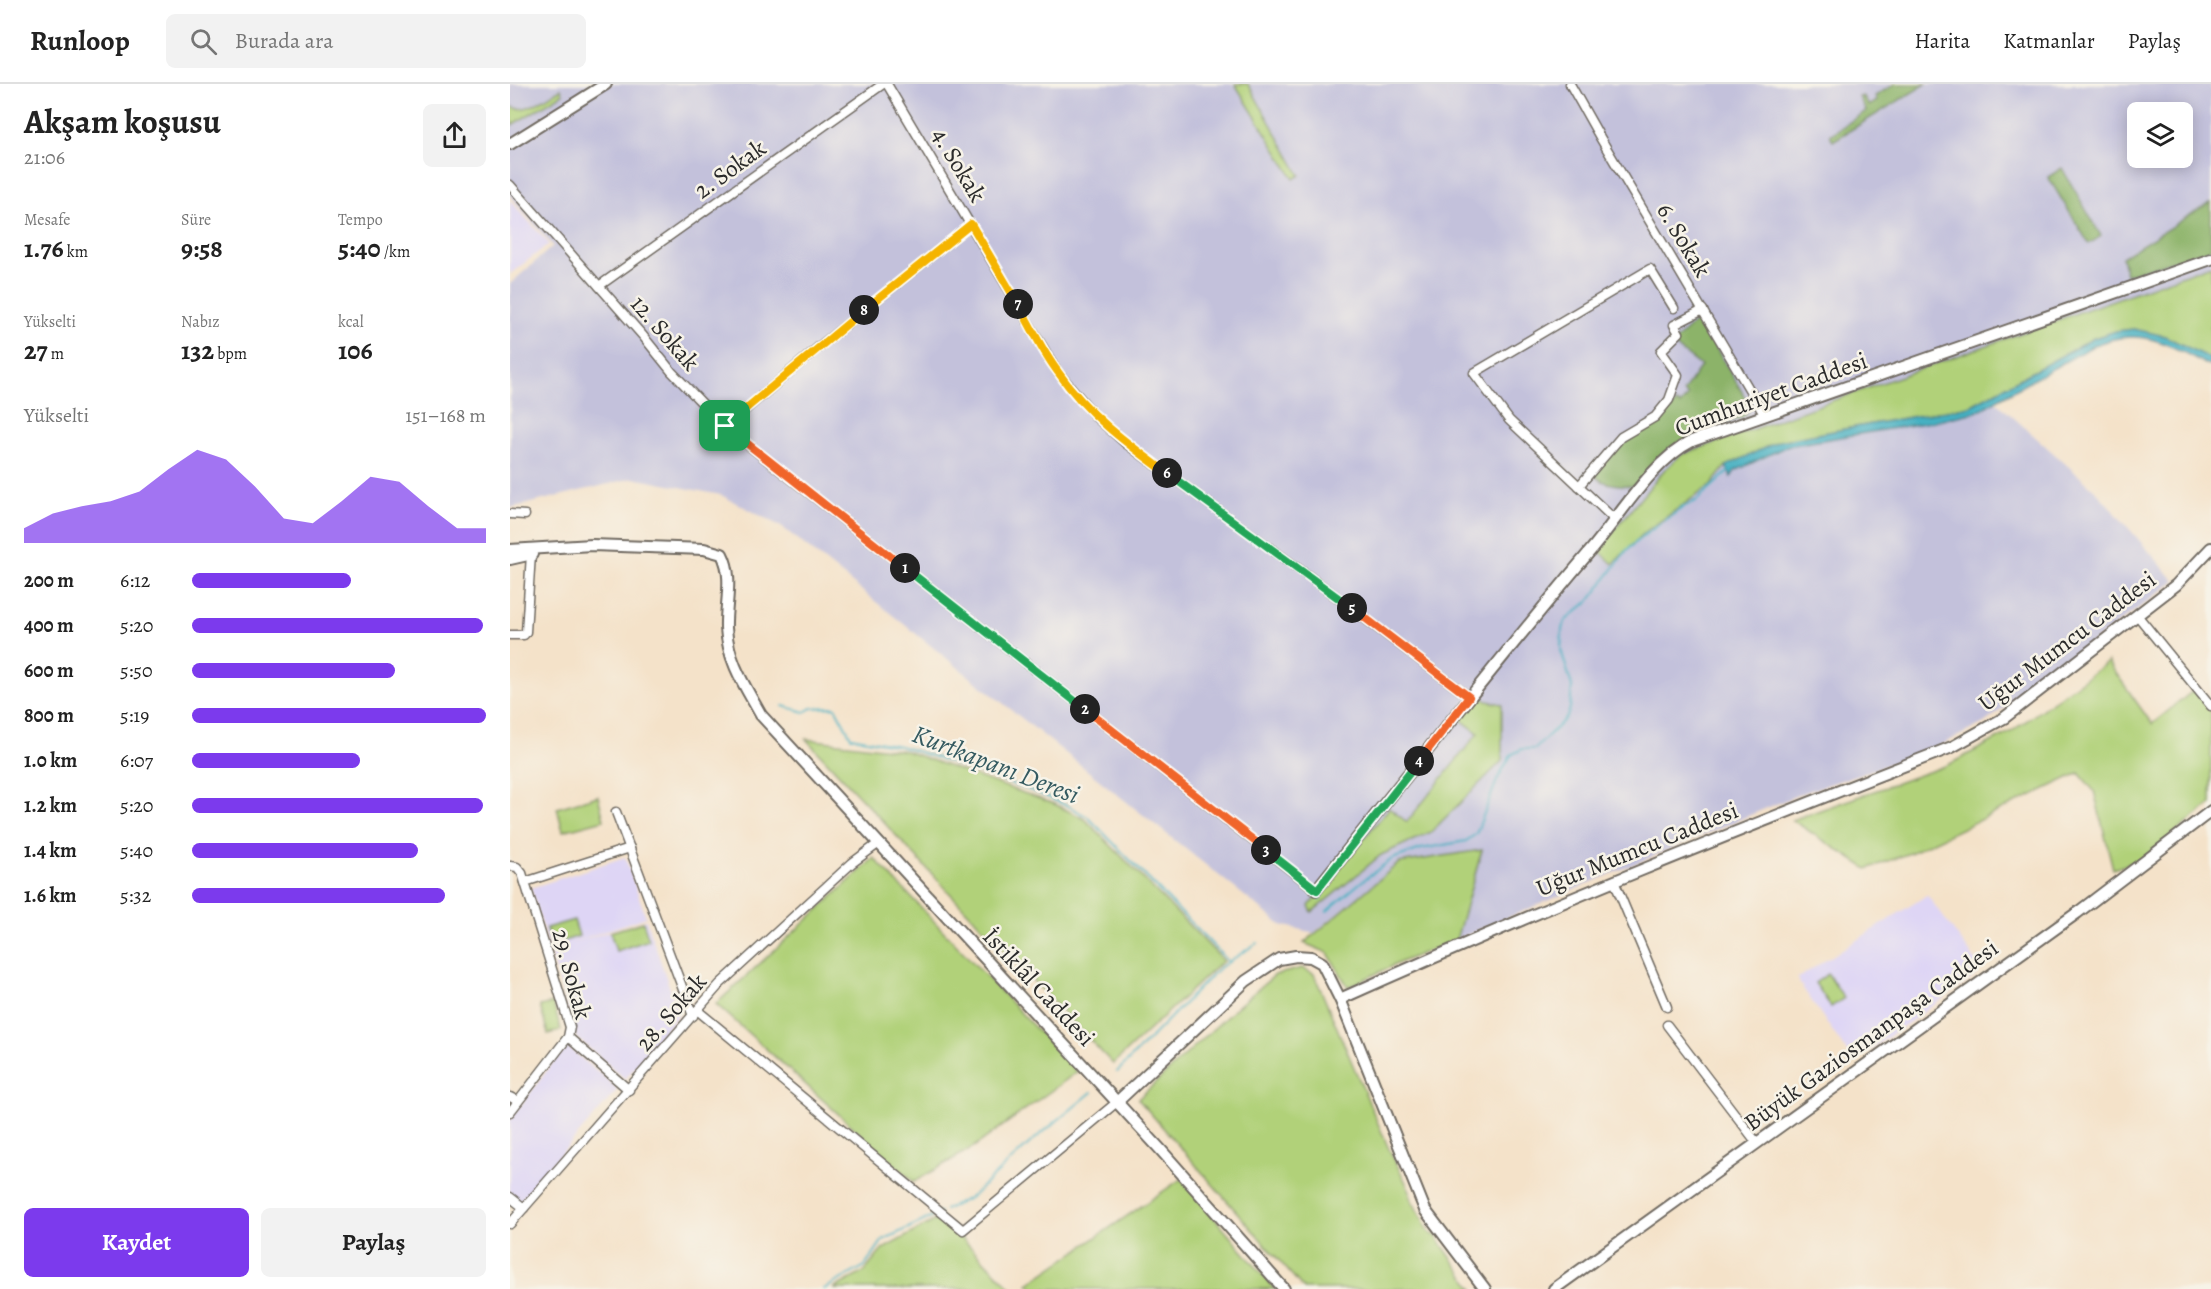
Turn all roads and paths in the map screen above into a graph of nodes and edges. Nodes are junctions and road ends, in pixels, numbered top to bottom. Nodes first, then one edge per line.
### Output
1 (606, 84) edge
2 (883, 84) edge
3 (887, 84) edge
4 (1570, 84) edge
5 (510, 144) edge
6 (510, 185) edge
7 (971, 224) junction
8 (2211, 259) edge
9 (599, 286) junction
10 (1674, 308) dead end
11 (1703, 310) junction
12 (1765, 416) junction
13 (725, 426) junction
14 (1579, 486) junction
15 (510, 514) edge
16 (525, 515) dead end
17 (1615, 520) junction
18 (574, 545) junction
19 (2211, 548) edge
20 (510, 550) edge
21 (531, 554) junction
22 (510, 559) edge
23 (2137, 615) junction
24 (510, 635) edge
25 (1469, 697) junction
26 (2211, 706) edge
27 (2211, 811) edge
28 (616, 812) dead end
29 (879, 843) junction
30 (630, 848) junction
31 (514, 867) edge
32 (1614, 881) junction
33 (525, 882) junction
34 (1317, 890) joint
35 (1340, 999) junction
36 (1666, 1007) dead end
37 (695, 1013) junction
38 (1667, 1025) dead end
39 (568, 1037) junction
40 (629, 1090) junction
41 (514, 1099) edge
42 (1117, 1102) junction
43 (510, 1112) edge
44 (1757, 1143) junction
45 (510, 1197) edge
46 (524, 1208) junction
47 (510, 1224) edge
48 (1284, 1289) edge
49 (1485, 1289) edge
50 (1554, 1289) edge

1 - 5 street
2 - 9 street, 2. Sokak
3 - 7 street, 4. Sokak
4 - 11 street, 6. Sokak
6 - 9 street, 12. Sokak
7 - 13 street
7 - 25 street, 4. Sokak
8 - 12 street, Cumhuriyet Caddesi
9 - 13 street, 12. Sokak
10 - 14 street
11 - 12 street, 6. Sokak
11 - 14 street
12 - 17 street, Cumhuriyet Caddesi
13 - 34 street, 12. Sokak
14 - 17 street
15 - 16 street
17 - 25 street, Cumhuriyet Caddesi
18 - 20 street
18 - 21 street
18 - 29 street, İstiklâl Caddesi
19 - 23 street, Uğur Mumcu Caddesi
21 - 22 street
21 - 24 street
23 - 26 street
23 - 32 street, Uğur Mumcu Caddesi
25 - 34 street, Cumhuriyet Caddesi
27 - 44 street, Büyük Gaziosmanpaşa Caddesi
28 - 30 street
29 - 37 street, 28. Sokak
29 - 42 street, İstiklâl Caddesi
30 - 33 street
30 - 37 street
31 - 33 street, 29. Sokak
32 - 35 street, Uğur Mumcu Caddesi
32 - 36 street
33 - 39 street, 29. Sokak
35 - 42 street
35 - 49 street
37 - 40 street, 28. Sokak
37 - 42 street
38 - 44 street
39 - 40 street
39 - 41 street, 29. Sokak
40 - 46 street, 28. Sokak
41 - 43 street, 29. Sokak
42 - 48 street, İstiklâl Caddesi
44 - 50 street, Büyük Gaziosmanpaşa Caddesi
45 - 46 street
46 - 47 street, 28. Sokak

